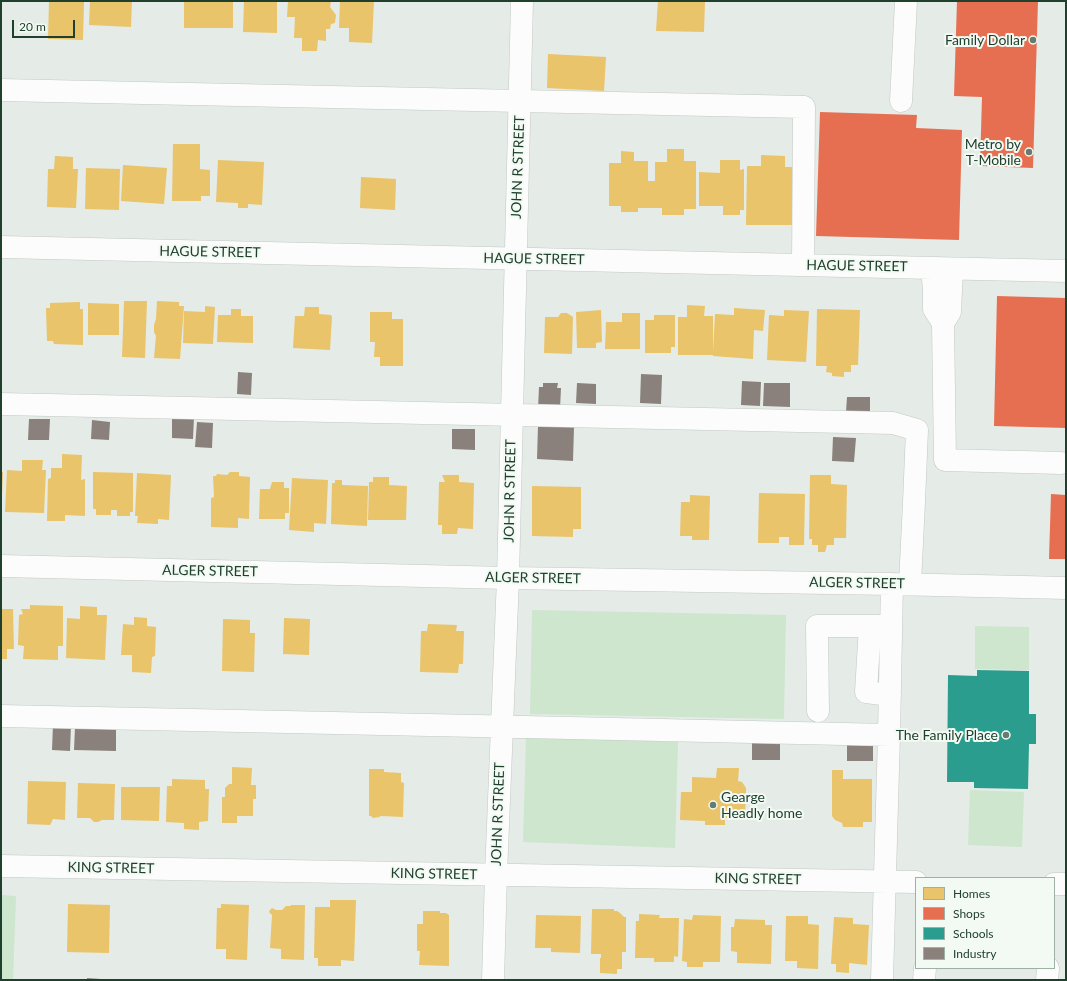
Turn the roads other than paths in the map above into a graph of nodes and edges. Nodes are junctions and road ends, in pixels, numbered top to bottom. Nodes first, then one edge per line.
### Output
1 (522, 1) edge
2 (906, 1) edge
3 (1, 90) edge
4 (520, 100) junction
5 (901, 101) dead end
6 (1, 247) edge
7 (516, 258) junction
8 (803, 265) junction
9 (942, 268) junction
10 (1066, 271) edge
11 (1, 404) edge
12 (512, 414) junction
13 (1061, 463) dead end
14 (1, 566) edge
15 (508, 578) junction
16 (901, 584) junction
17 (1066, 588) edge
18 (881, 626) junction
19 (818, 711) dead end
20 (1, 716) edge
21 (502, 726) junction
22 (889, 735) junction
23 (1, 866) edge
24 (496, 875) junction
25 (884, 881) junction
26 (915, 882) edge
27 (1055, 884) edge
28 (1066, 884) edge
29 (925, 969) edge
30 (1048, 969) edge
31 (493, 980) edge
32 (882, 980) edge
33 (924, 980) edge
34 (1047, 980) edge

1 - 4 street, JOHN R STREET
2 - 5 street
3 - 4 street
4 - 7 street, JOHN R STREET
4 - 8 street
6 - 7 street, HAGUE STREET
7 - 8 street, HAGUE STREET
7 - 12 street, JOHN R STREET
8 - 9 street, HAGUE STREET
9 - 10 street, HAGUE STREET
9 - 13 street
11 - 12 street
12 - 15 street, JOHN R STREET
12 - 16 street
14 - 15 street, ALGER STREET
15 - 16 street, ALGER STREET
15 - 21 street, JOHN R STREET
16 - 17 street, ALGER STREET
16 - 18 street
18 - 19 street
18 - 22 street
20 - 21 street
21 - 22 street
21 - 24 street, JOHN R STREET
22 - 25 street
23 - 24 street, KING STREET
24 - 25 street, KING STREET
24 - 31 street, JOHN R STREET
25 - 26 street, KING STREET
25 - 32 street
27 - 28 street
29 - 33 street
30 - 34 street

